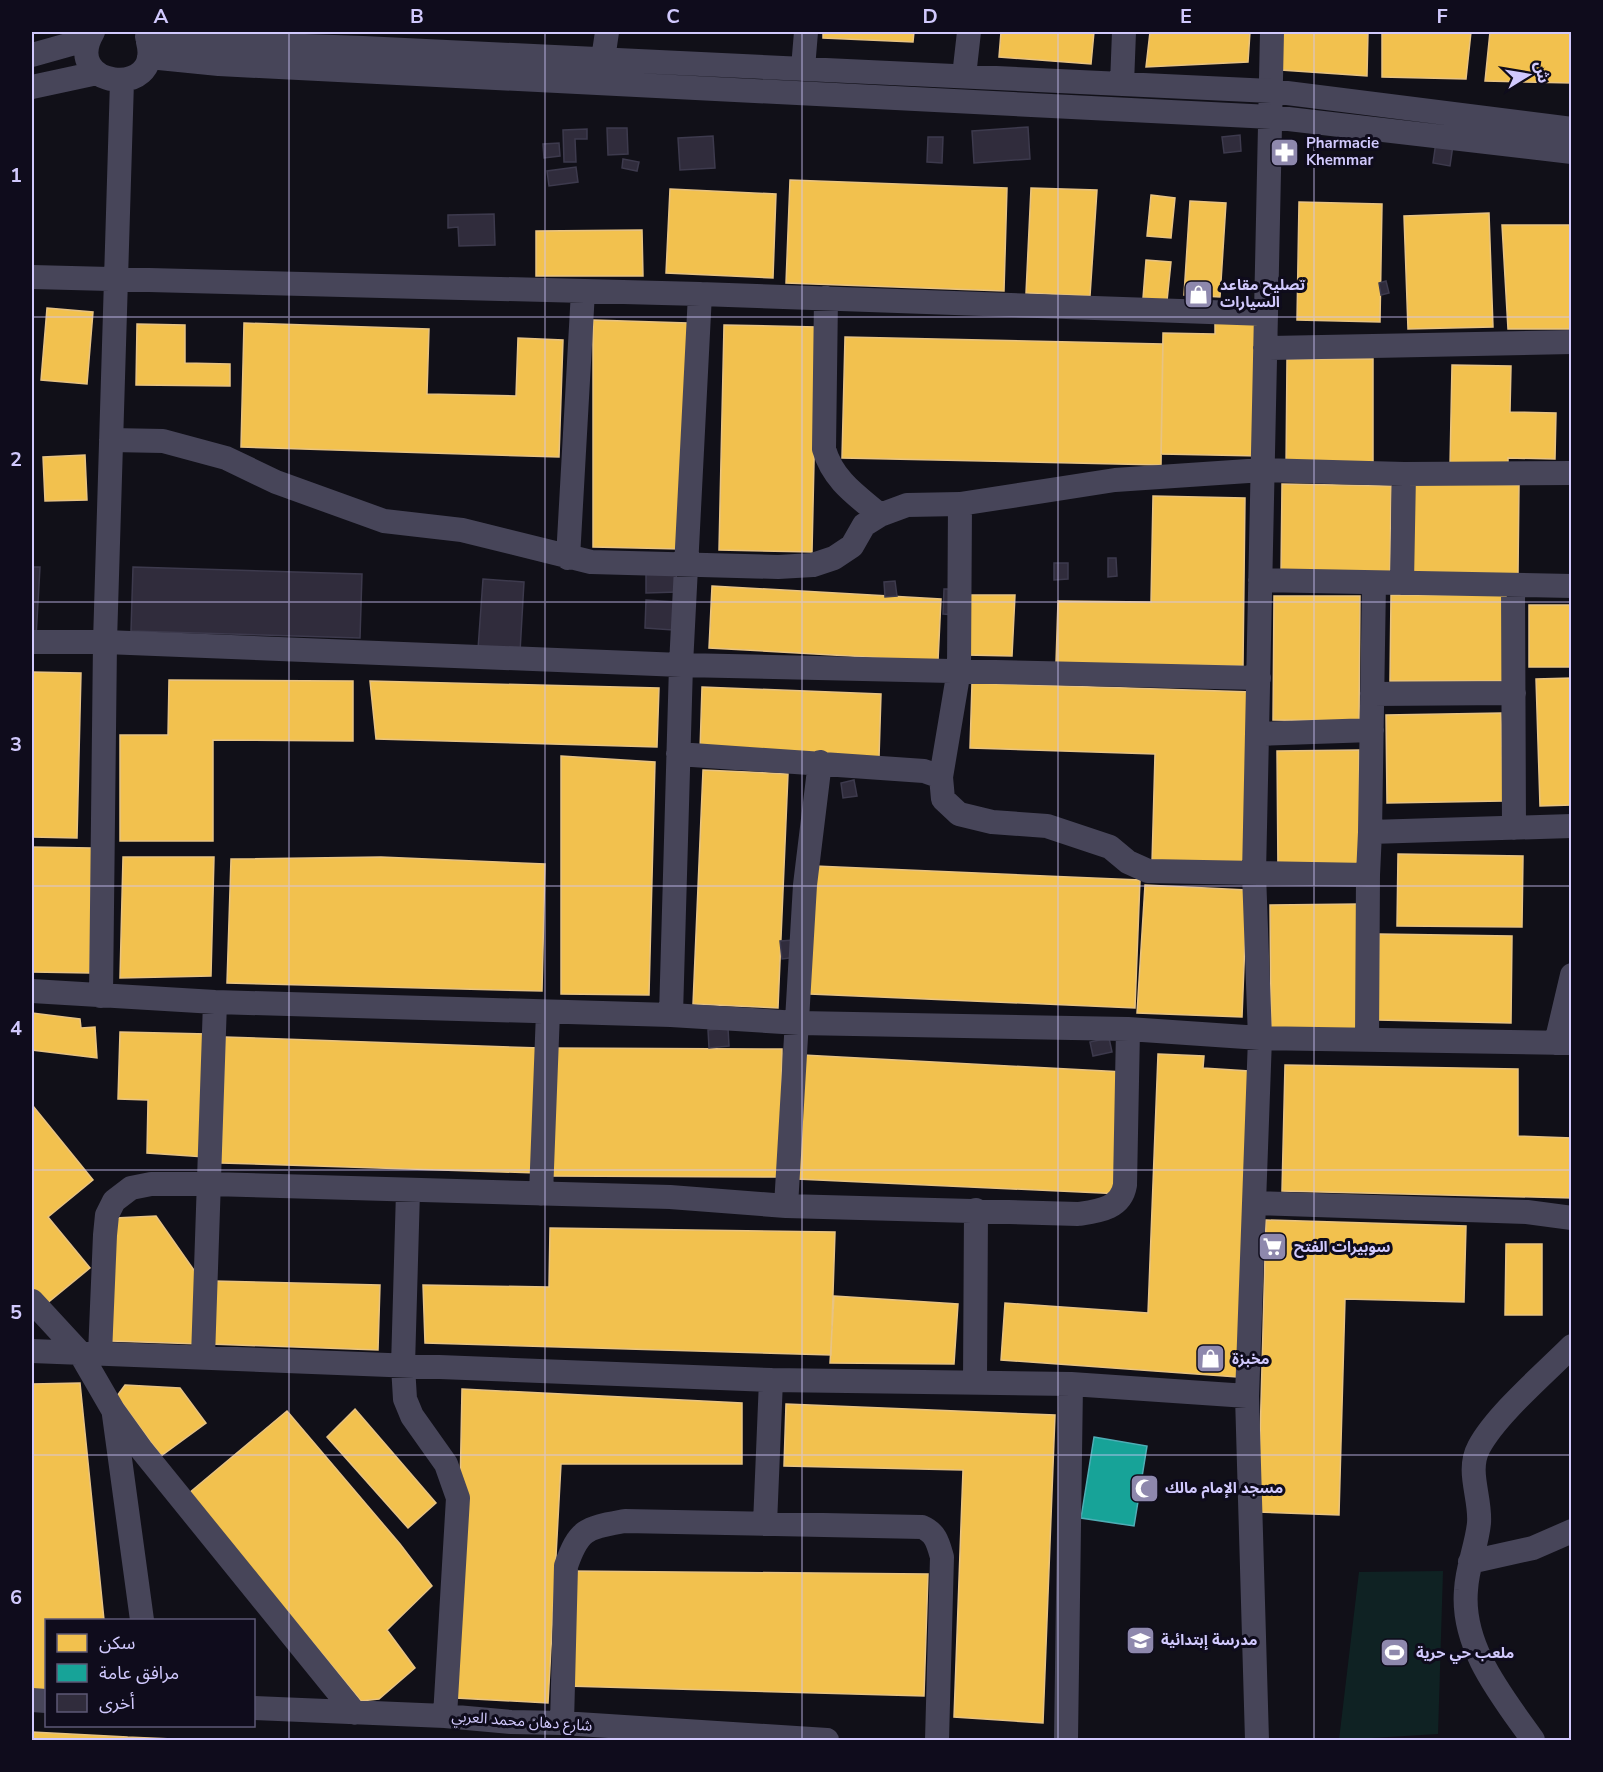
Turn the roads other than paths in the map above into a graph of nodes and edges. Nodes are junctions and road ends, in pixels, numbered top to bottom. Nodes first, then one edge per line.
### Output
1 (607, 32) edge
2 (806, 32) edge
3 (969, 32) edge
4 (1124, 32) edge
5 (1272, 32) edge
6 (91, 35) edge
7 (214, 37) edge
8 (363, 40) edge
9 (146, 42) edge
10 (32, 56) edge
11 (603, 59) junction
12 (803, 68) junction
13 (97, 73) junction
14 (964, 76) junction
15 (122, 81) junction
16 (1122, 84) junction
17 (32, 87) edge
18 (1271, 91) junction
19 (1271, 117) junction
20 (1572, 129) edge
21 (1572, 152) edge
22 (32, 277) edge
23 (115, 279) junction
24 (583, 291) junction
25 (700, 294) junction
26 (826, 298) junction
27 (1266, 314) junction
28 (1572, 342) edge
29 (1265, 348) junction
30 (111, 440) junction
31 (1263, 470) junction
32 (1572, 473) edge
33 (1404, 474) junction
34 (960, 504) junction
35 (880, 514) junction
36 (568, 558) junction
37 (686, 564) junction
38 (1260, 580) junction
39 (1374, 583) junction
40 (1402, 584) junction
41 (1513, 586) junction
42 (1572, 586) edge
43 (32, 642) edge
44 (105, 642) junction
45 (681, 665) junction
46 (959, 670) junction
47 (1259, 678) junction
48 (1514, 693) junction
49 (1372, 694) junction
50 (1372, 730) junction
51 (1258, 734) junction
52 (678, 754) junction
53 (820, 762) junction
54 (941, 777) junction
55 (1572, 826) edge
56 (1514, 828) junction
57 (1370, 832) junction
58 (1254, 874) junction
59 (1368, 875) junction
60 (1572, 975) edge
61 (32, 991) edge
62 (101, 996) junction
63 (215, 1002) junction
64 (548, 1012) junction
65 (672, 1015) junction
66 (799, 1023) junction
67 (1128, 1029) junction
68 (1260, 1038) junction
69 (1367, 1039) junction
70 (1564, 1043) edge
71 (210, 1184) junction
72 (408, 1191) junction
73 (541, 1194) junction
74 (1255, 1203) junction
75 (786, 1206) junction
76 (976, 1210) junction
77 (1572, 1218) edge
78 (32, 1301) edge
79 (1572, 1346) edge
80 (32, 1351) edge
81 (90, 1353) junction
82 (203, 1357) junction
83 (403, 1366) junction
84 (771, 1380) junction
85 (975, 1381) junction
86 (1071, 1384) junction
87 (1247, 1396) junction
88 (113, 1410) junction
89 (765, 1524) junction
90 (1572, 1531) edge
91 (1470, 1562) junction
92 (142, 1619) edge
93 (255, 1708) edge
94 (355, 1713) junction
95 (445, 1716) junction
96 (562, 1723) junction
97 (510, 1731) edge
98 (826, 1740) edge
99 (937, 1740) edge
100 (1066, 1740) edge
101 (1257, 1740) edge
102 (1533, 1740) edge

1 - 11 street
2 - 12 street
3 - 14 street
4 - 16 street
5 - 18 street
6 - 10 street
6 - 13 street
7 - 8 street
7 - 9 street
8 - 11 street
9 - 15 street
9 - 19 street
11 - 12 street
12 - 14 street
13 - 15 street
13 - 17 street
14 - 16 street
15 - 23 street
16 - 18 street
18 - 19 street
18 - 20 street
19 - 21 street
19 - 27 street
22 - 23 street
23 - 24 street
23 - 30 street
24 - 25 street
24 - 36 street
25 - 26 street
25 - 37 street
26 - 27 street
26 - 35 street
27 - 29 street
28 - 29 street
29 - 31 street
30 - 36 street
30 - 44 street
31 - 33 street
31 - 34 street
31 - 38 street
32 - 33 street
33 - 40 street
34 - 35 street
34 - 46 street
35 - 37 street
36 - 37 street
37 - 45 street
38 - 39 street
38 - 47 street
39 - 40 street
39 - 49 street
40 - 41 street
41 - 42 street
41 - 48 street
43 - 44 street
44 - 45 street
44 - 62 street
45 - 46 street
45 - 52 street
46 - 47 street
46 - 54 street
47 - 51 street
48 - 49 street
48 - 56 street
49 - 50 street
50 - 51 street
50 - 57 street
51 - 58 street
52 - 53 street
52 - 65 street
53 - 54 street
53 - 66 street
54 - 58 street
55 - 56 street
56 - 57 street
57 - 59 street
58 - 59 street
58 - 68 street
59 - 69 street
60 - 70 street
61 - 62 street
62 - 63 street
63 - 64 street
63 - 71 street
64 - 65 street
64 - 73 street
65 - 66 street
66 - 67 street
66 - 75 street
67 - 68 street
67 - 76 street
68 - 69 street
68 - 74 street
69 - 70 street
71 - 72 street
71 - 81 street
71 - 82 street
72 - 73 street
72 - 83 street
73 - 75 street
74 - 77 street
74 - 87 street
75 - 76 street
76 - 85 street
78 - 81 street
79 - 91 street
80 - 81 street
81 - 82 street
81 - 88 street
82 - 83 street
83 - 84 street
83 - 95 street
84 - 85 street
84 - 89 street
85 - 86 street
86 - 87 street
86 - 100 street
87 - 101 street
88 - 92 street
88 - 94 street
89 - 96 street
89 - 99 street
90 - 91 street
91 - 102 street
93 - 94 street, شارع دهان محمد العربي
94 - 95 street, شارع دهان محمد العربي
95 - 97 street, شارع دهان محمد العربي
96 - 97 street, شارع دهان محمد العربي
96 - 98 street, شارع دهان محمد العربي

